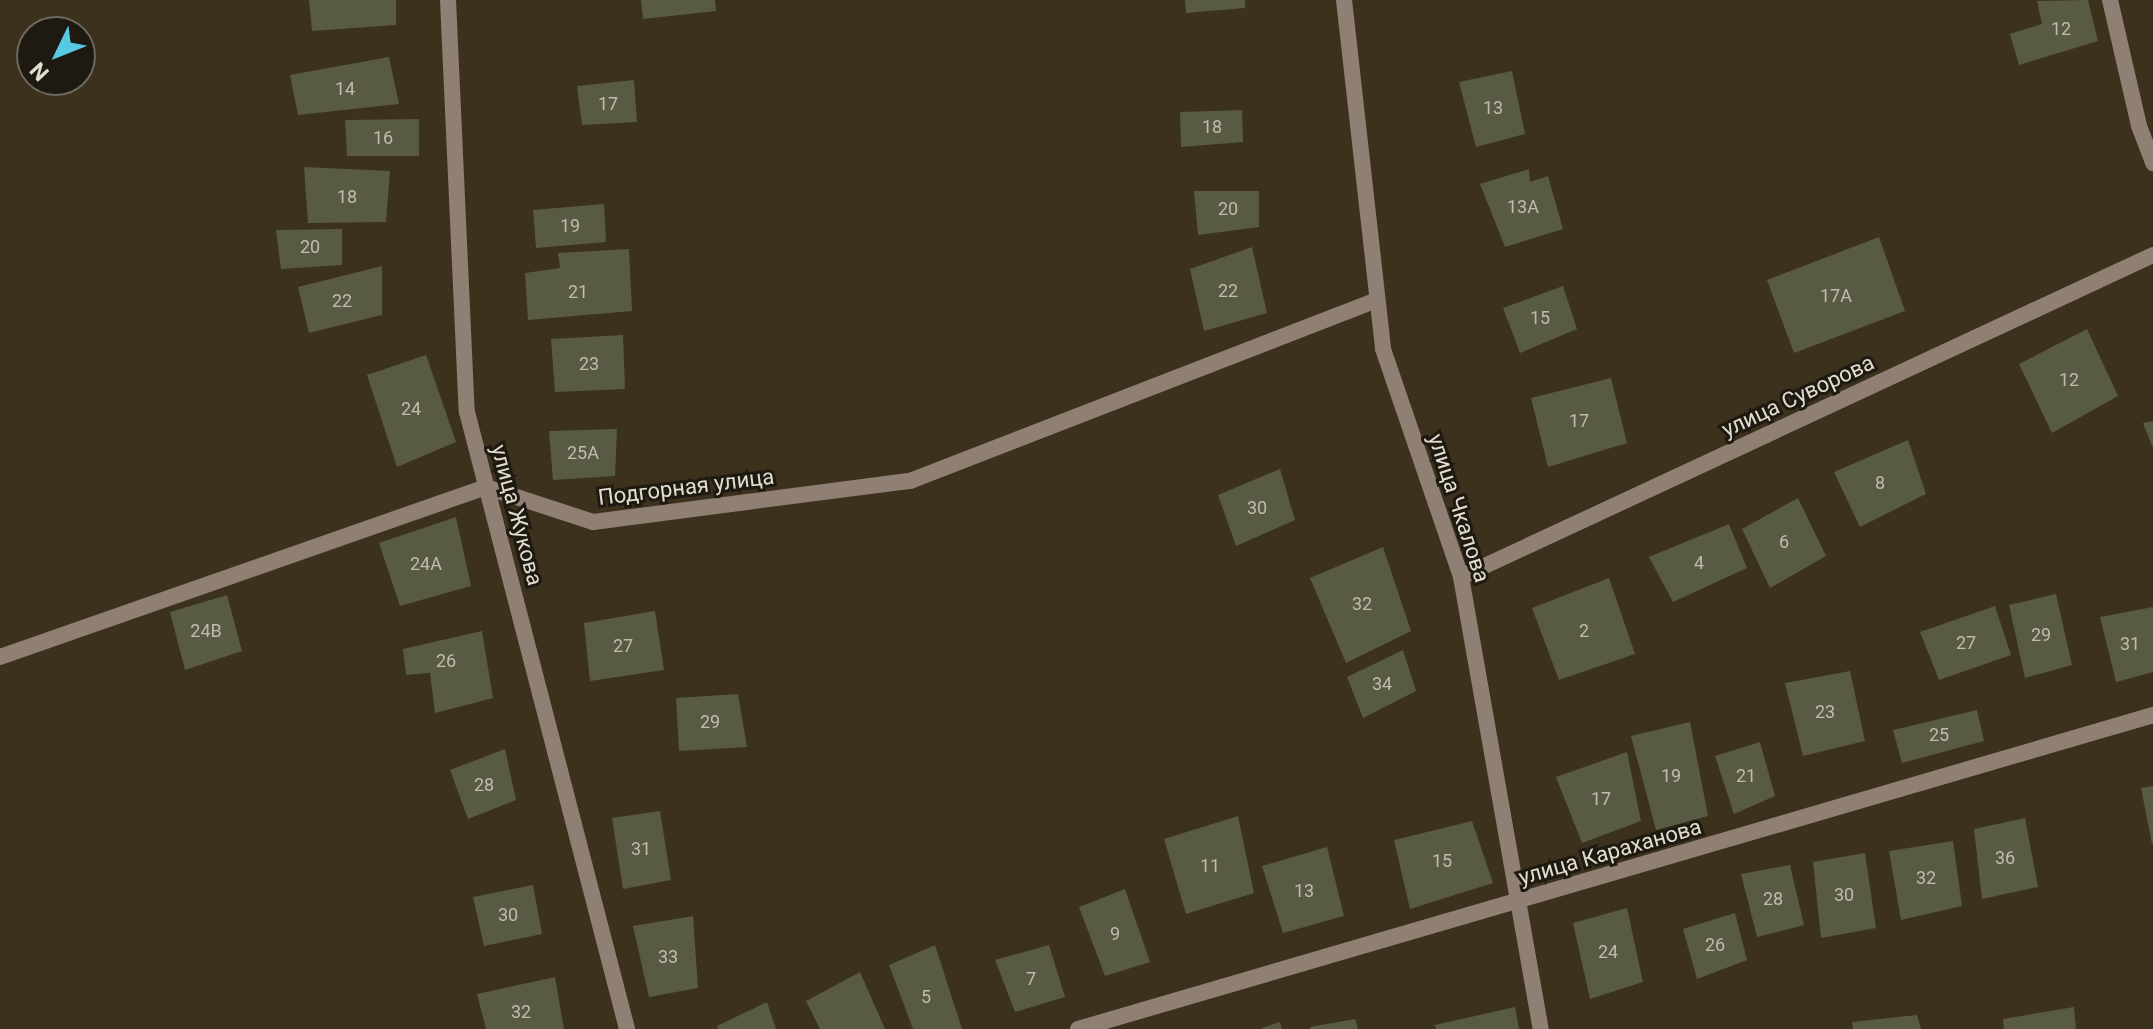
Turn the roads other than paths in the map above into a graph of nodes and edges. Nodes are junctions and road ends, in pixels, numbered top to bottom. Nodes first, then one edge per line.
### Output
1 (448, 0) edge
2 (1344, 0) edge
3 (2110, 0) edge
4 (2153, 163) edge
5 (2153, 255) edge
6 (1377, 300) junction
7 (486, 487) junction
8 (1461, 577) junction
9 (0, 657) edge
10 (2153, 715) edge
11 (1519, 901) junction
12 (627, 1029) edge
13 (1078, 1029) edge
14 (1541, 1029) edge

1 - 7 street, улица Жукова
2 - 6 street, улица Чкалова
3 - 4 street
5 - 8 street, улица Суворова
6 - 7 street, Подгорная улица
6 - 8 street, улица Чкалова
7 - 9 street
7 - 12 street, улица Жукова
8 - 11 street, улица Чкалова
10 - 11 street, улица Караханова
11 - 13 street, улица Караханова
11 - 14 street, улица Чкалова

